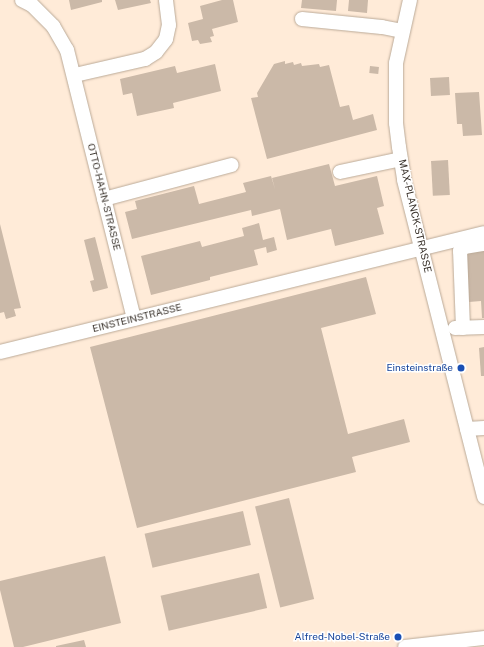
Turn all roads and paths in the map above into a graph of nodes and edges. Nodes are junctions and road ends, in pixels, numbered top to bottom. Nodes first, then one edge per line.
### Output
1 (22, 0) edge
2 (166, 0) edge
3 (410, 0) edge
4 (302, 19) dead end
5 (402, 31) junction
6 (75, 75) junction
7 (401, 159) junction
8 (232, 165) dead end
9 (340, 172) dead end
10 (104, 199) junction
11 (484, 233) edge
12 (484, 244) edge
13 (422, 248) junction
14 (134, 319) junction
15 (484, 327) edge
16 (463, 328) junction
17 (442, 329) junction
18 (0, 352) edge
19 (484, 428) edge
20 (467, 429) junction
21 (484, 497) edge
22 (484, 638) edge
23 (405, 647) edge

1 - 6 street, OTTO-HAHN-STRASSE
2 - 6 street
3 - 5 street, MAX-PLANCK-STRASSE
4 - 5 street
5 - 7 street, MAX-PLANCK-STRASSE
6 - 10 street, OTTO-HAHN-STRASSE
7 - 9 street
7 - 13 street, MAX-PLANCK-STRASSE
8 - 10 street
10 - 14 street, OTTO-HAHN-STRASSE
11 - 13 street, EINSTEINSTRASSE
12 - 16 street
13 - 14 street, EINSTEINSTRASSE
13 - 17 street, MAX-PLANCK-STRASSE
14 - 18 street, EINSTEINSTRASSE
15 - 16 street
16 - 17 street
17 - 20 street, MAX-PLANCK-STRASSE
19 - 20 street
20 - 21 street, MAX-PLANCK-STRASSE
22 - 23 street

